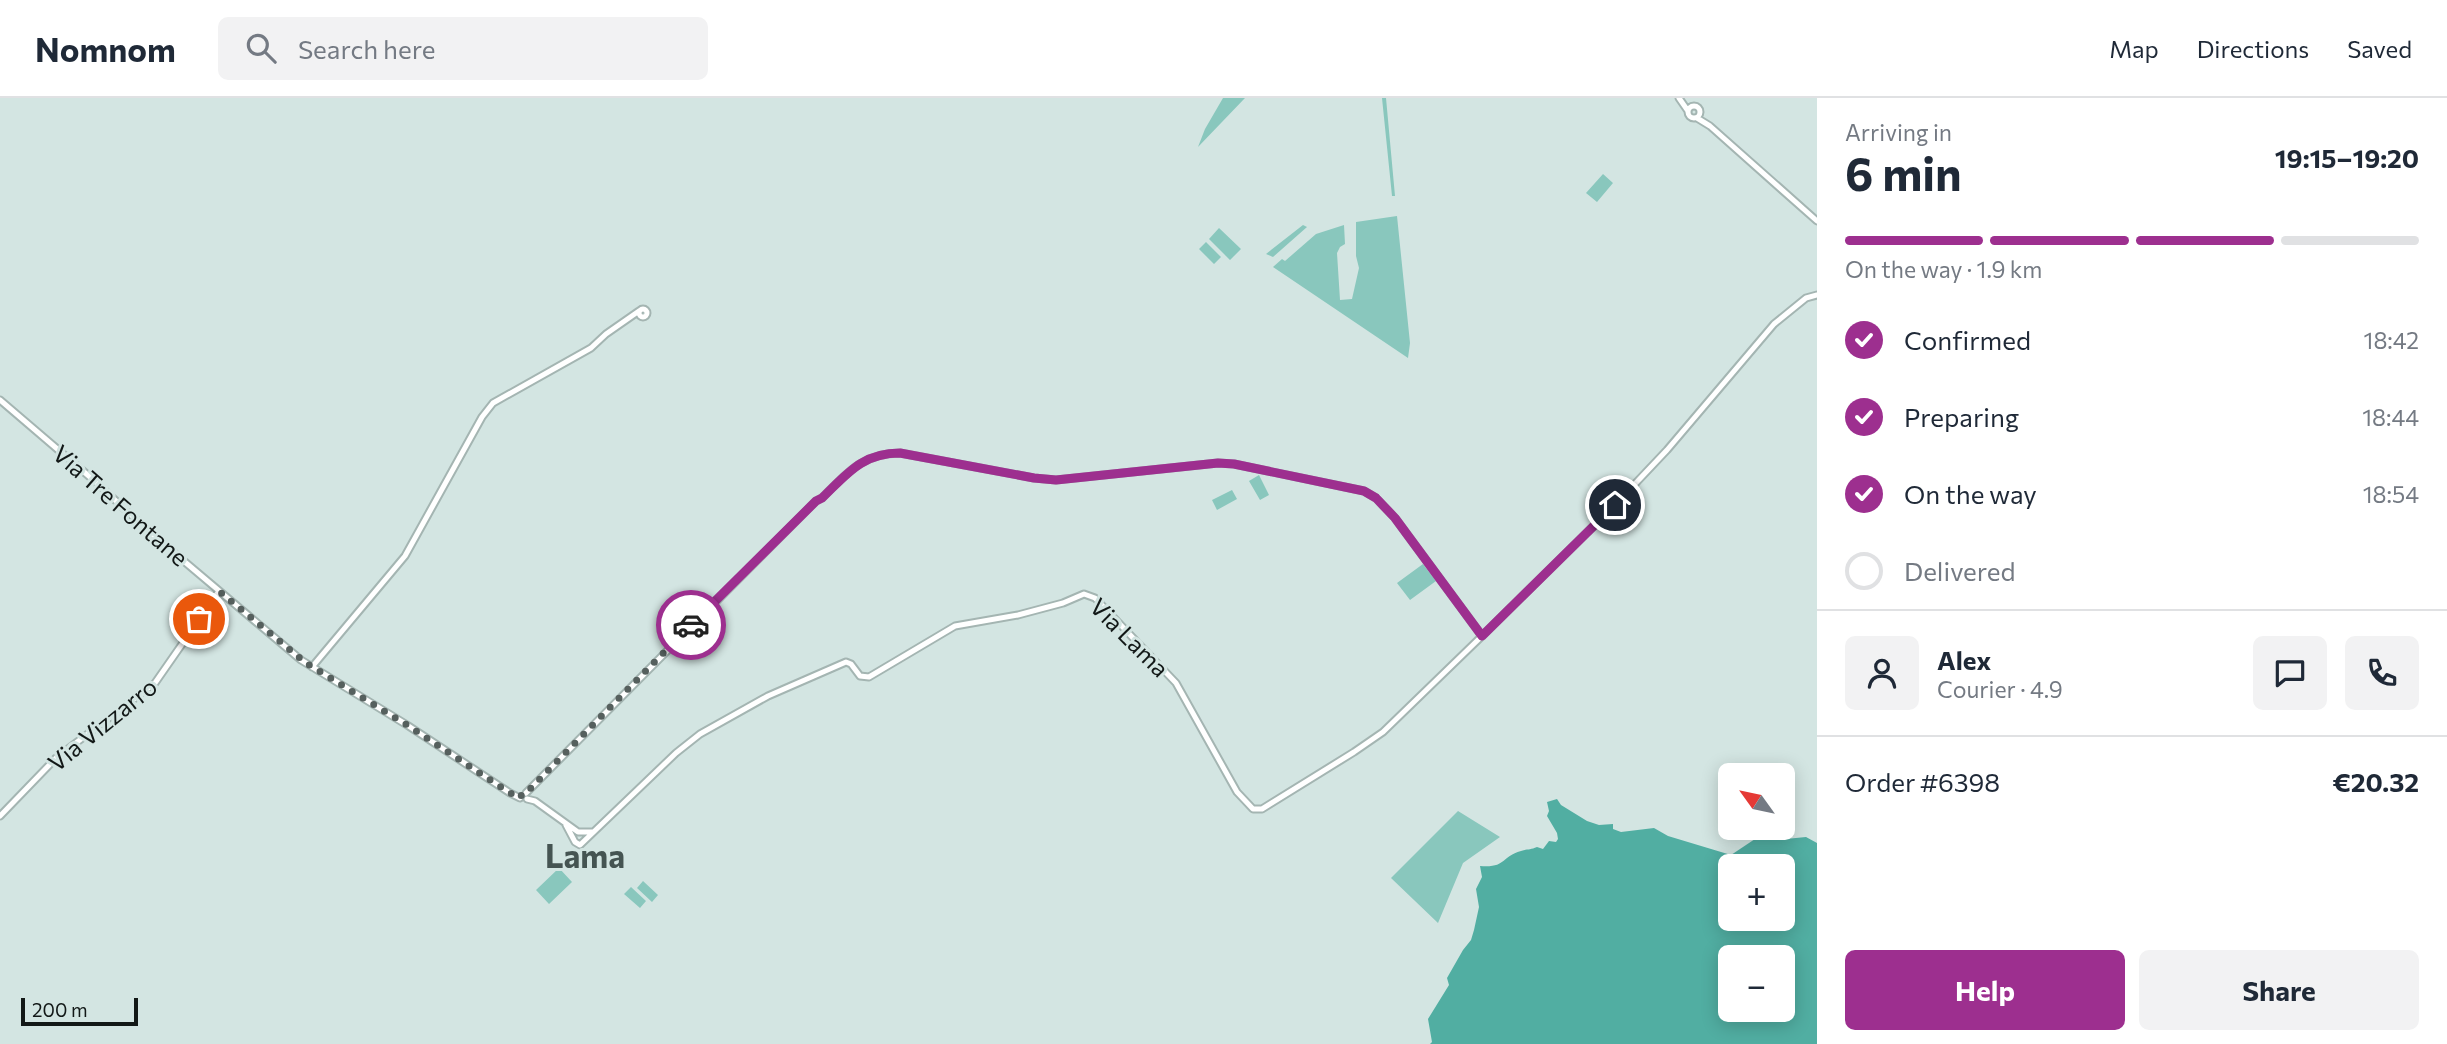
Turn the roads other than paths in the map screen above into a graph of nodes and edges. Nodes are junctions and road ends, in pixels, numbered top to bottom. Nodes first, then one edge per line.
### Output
1 (1681, 99) edge
2 (1690, 108) junction
3 (1701, 112) junction
4 (1696, 118) junction
5 (1710, 126) junction
6 (1817, 220) edge
7 (1817, 295) edge
8 (640, 314) dead end
9 (0, 400) edge
10 (219, 591) junction
11 (1482, 636) junction
12 (312, 667) junction
13 (524, 796) junction
14 (0, 817) edge
15 (566, 825) junction
16 (598, 830) junction

1 - 2 street
2 - 3 street
2 - 4 street
3 - 4 street
3 - 5 street
4 - 5 street
5 - 6 street
7 - 11 street
8 - 12 street
9 - 10 street, Via Tre Fontane
10 - 12 street, Via Tre Fontane
10 - 14 street, Via Vizzarro
11 - 13 street
11 - 16 street, Via Lama
12 - 13 street, Via Tre Fontane
13 - 15 street, Via Tre Fontane
15 - 16 street
15 - 16 street

